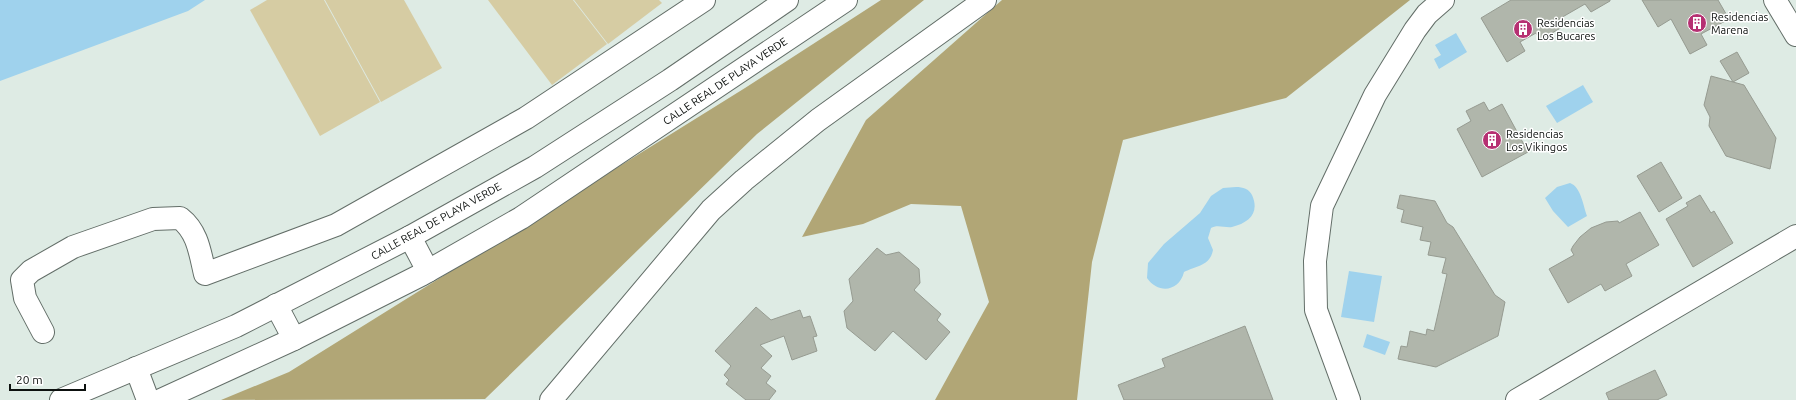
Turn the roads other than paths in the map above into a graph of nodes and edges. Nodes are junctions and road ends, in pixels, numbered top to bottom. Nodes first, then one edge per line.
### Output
1 (704, 0) edge
2 (787, 0) edge
3 (796, 0) edge
4 (846, 0) edge
5 (985, 0) edge
6 (1443, 0) edge
7 (1776, 0) edge
8 (810, 24) junction
9 (1796, 35) edge
10 (670, 80) junction
11 (687, 106) junction
12 (535, 167) junction
13 (554, 196) junction
14 (1796, 236) edge
15 (410, 237) junction
16 (428, 271) junction
17 (276, 305) junction
18 (43, 332) dead end
19 (294, 339) junction
20 (136, 368) junction
21 (61, 400) edge
22 (148, 400) edge
23 (161, 400) edge
24 (551, 400) edge
25 (1349, 400) edge
26 (1518, 400) edge

1 - 18 street
2 - 10 street, CALLE REAL DE PLAYA VERDE
3 - 8 street
4 - 8 street, CALLE REAL DE PLAYA VERDE
5 - 24 street
6 - 25 street
7 - 9 street
8 - 11 street, CALLE REAL DE PLAYA VERDE
10 - 11 street
10 - 12 street, CALLE REAL DE PLAYA VERDE
11 - 13 street, CALLE REAL DE PLAYA VERDE
12 - 13 street
12 - 15 street, CALLE REAL DE PLAYA VERDE
13 - 16 street, CALLE REAL DE PLAYA VERDE
14 - 26 street
15 - 16 street
15 - 17 street, CALLE REAL DE PLAYA VERDE
16 - 19 street, CALLE REAL DE PLAYA VERDE
17 - 19 street
17 - 20 street, CALLE REAL DE PLAYA VERDE
19 - 23 street, CALLE REAL DE PLAYA VERDE
20 - 21 street, CALLE REAL DE PLAYA VERDE
20 - 22 street

